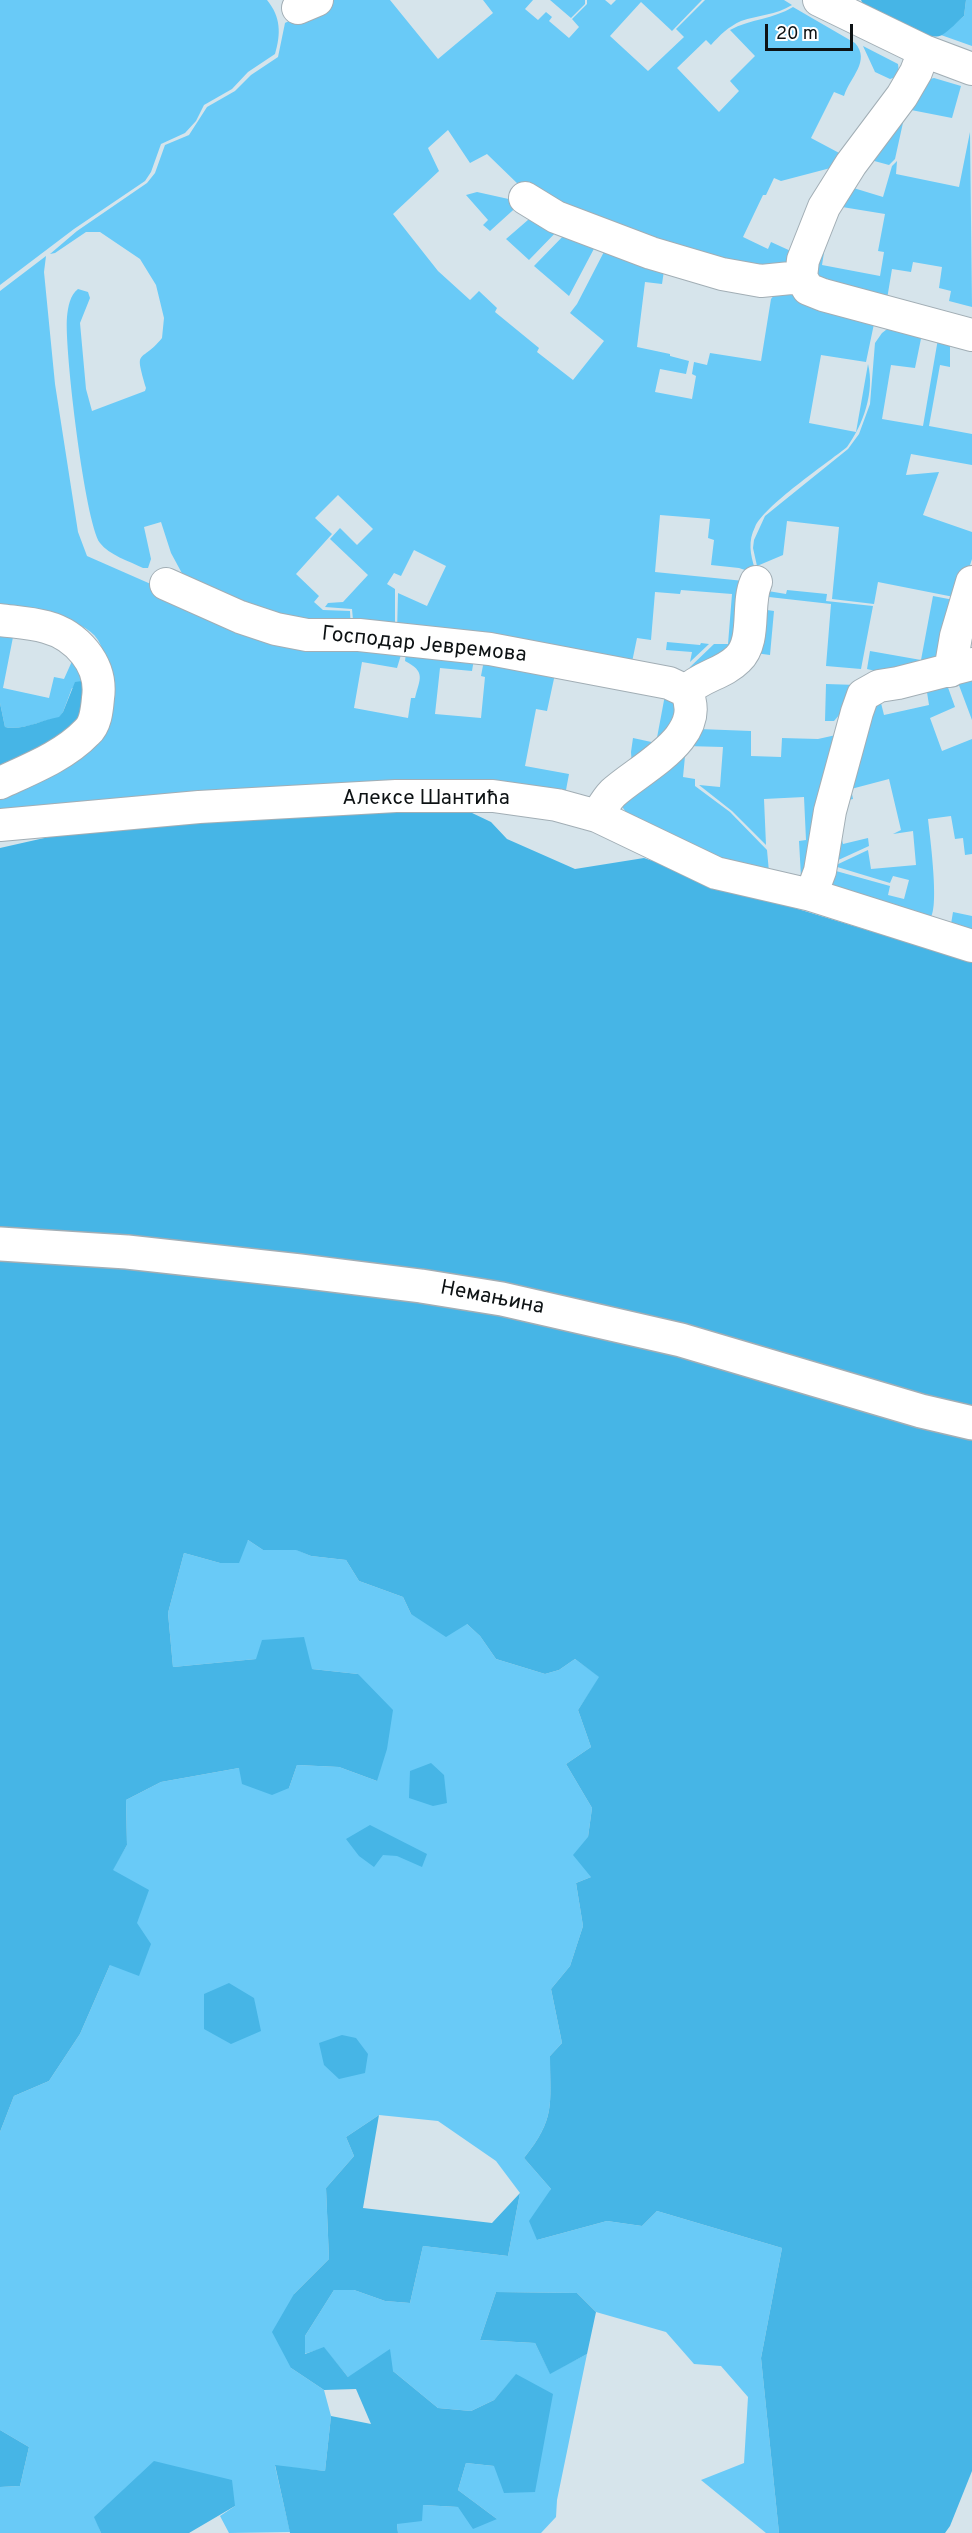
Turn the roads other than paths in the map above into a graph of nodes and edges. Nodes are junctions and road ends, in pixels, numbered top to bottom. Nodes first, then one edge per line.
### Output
1 (819, 0) edge
2 (924, 51) junction
3 (972, 69) edge
4 (525, 198) dead end
5 (801, 277) junction
6 (972, 335) edge
7 (756, 582) dead end
8 (972, 582) edge
9 (166, 584) dead end
10 (0, 620) edge
11 (961, 667) edge
12 (686, 691) junction
13 (0, 783) edge
14 (597, 816) junction
15 (0, 825) edge
16 (811, 895) junction
17 (972, 946) edge
18 (0, 1244) edge
19 (972, 1423) edge

1 - 2 street
2 - 3 street
2 - 5 street
4 - 5 street
5 - 6 street
7 - 12 street
8 - 11 street
9 - 12 street, Господар Јевремова
10 - 13 street
11 - 16 street
12 - 14 street
14 - 15 street, Алексе Шантића
14 - 16 street, Алексе Шантића
16 - 17 street, Алексе Шантића
18 - 19 main road, Немањина

